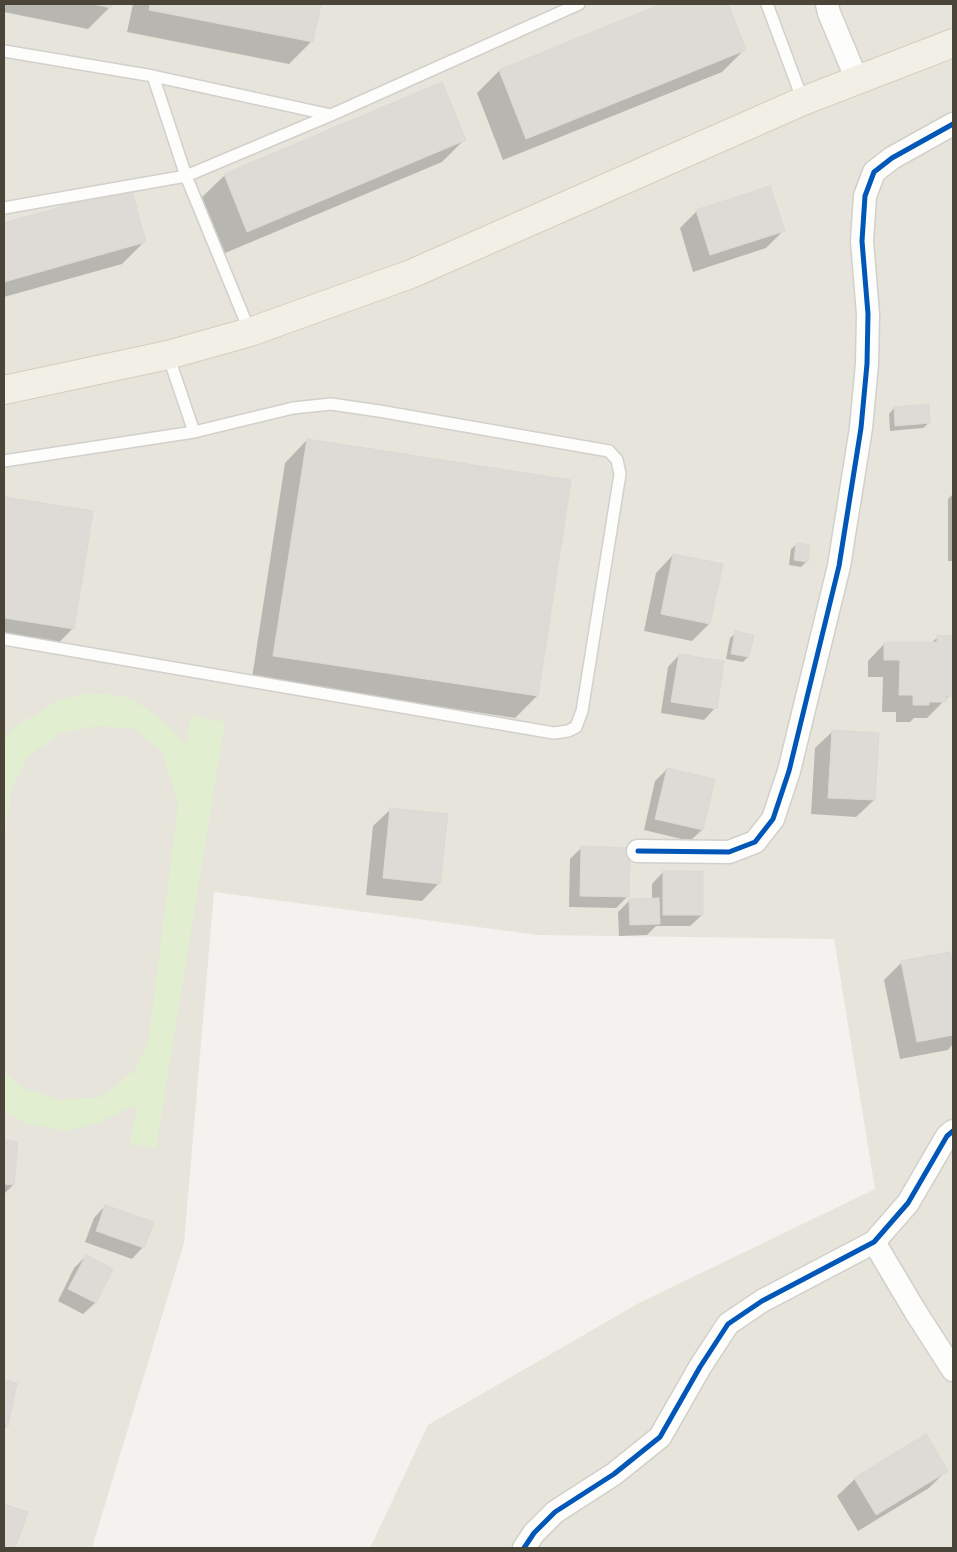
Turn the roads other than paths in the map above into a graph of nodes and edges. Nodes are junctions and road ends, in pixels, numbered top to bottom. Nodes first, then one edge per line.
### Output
1 (579, 4) edge
2 (767, 4) edge
3 (827, 4) edge
4 (953, 43) edge
5 (4, 51) edge
6 (152, 76) junction
7 (857, 80) junction
8 (803, 101) junction
9 (331, 115) junction
10 (953, 124) edge
11 (186, 176) junction
12 (4, 208) edge
13 (250, 332) junction
14 (168, 355) junction
15 (4, 390) edge
16 (194, 432) junction
17 (4, 461) edge
18 (4, 639) edge
19 (638, 851) dead end
20 (953, 1131) edge
21 (874, 1242) junction
22 (953, 1370) edge
23 (524, 1548) edge

1 - 9 lane
2 - 8 lane
3 - 7 street
4 - 7 main road
5 - 6 lane
6 - 9 lane
6 - 11 lane
7 - 8 main road
8 - 13 main road
9 - 11 lane
10 - 19 street
11 - 12 lane
11 - 13 lane
13 - 14 main road
14 - 15 main road
14 - 16 lane
16 - 17 lane
16 - 18 lane
20 - 21 street
21 - 22 street
21 - 23 street

